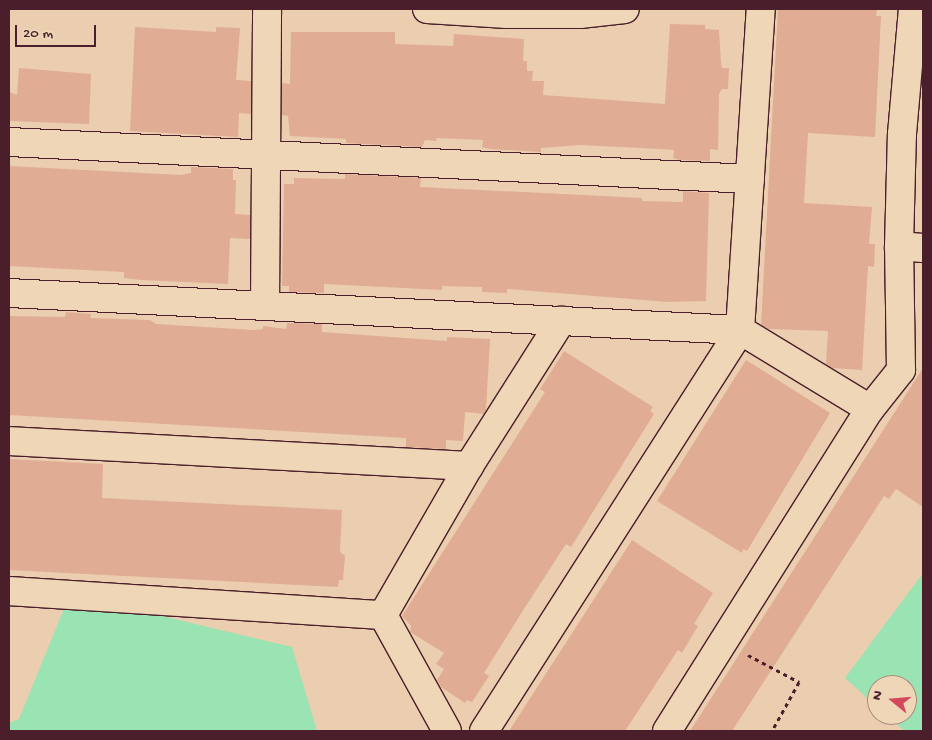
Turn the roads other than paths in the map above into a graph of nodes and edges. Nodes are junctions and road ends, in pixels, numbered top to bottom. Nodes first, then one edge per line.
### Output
1 (267, 9) edge
2 (427, 9) edge
3 (625, 9) edge
4 (761, 9) edge
5 (913, 9) edge
6 (9, 142) edge
7 (266, 157) junction
8 (750, 179) junction
9 (911, 247) edge
10 (9, 293) edge
11 (265, 306) junction
12 (561, 321) junction
13 (740, 330) junction
14 (870, 410) junction
15 (9, 442) edge
16 (469, 466) junction
17 (9, 591) edge
18 (383, 615) junction
19 (447, 731) edge
20 (484, 731) edge
21 (667, 731) edge

1 - 7 street
2 - 3 street
4 - 8 street
5 - 9 street
6 - 7 street
7 - 8 street
7 - 11 street
8 - 13 street
9 - 14 street
10 - 11 street
11 - 12 street
12 - 13 street
12 - 16 street
13 - 14 street
13 - 20 street
14 - 21 street
15 - 16 street
16 - 18 street
17 - 18 street
18 - 19 street

